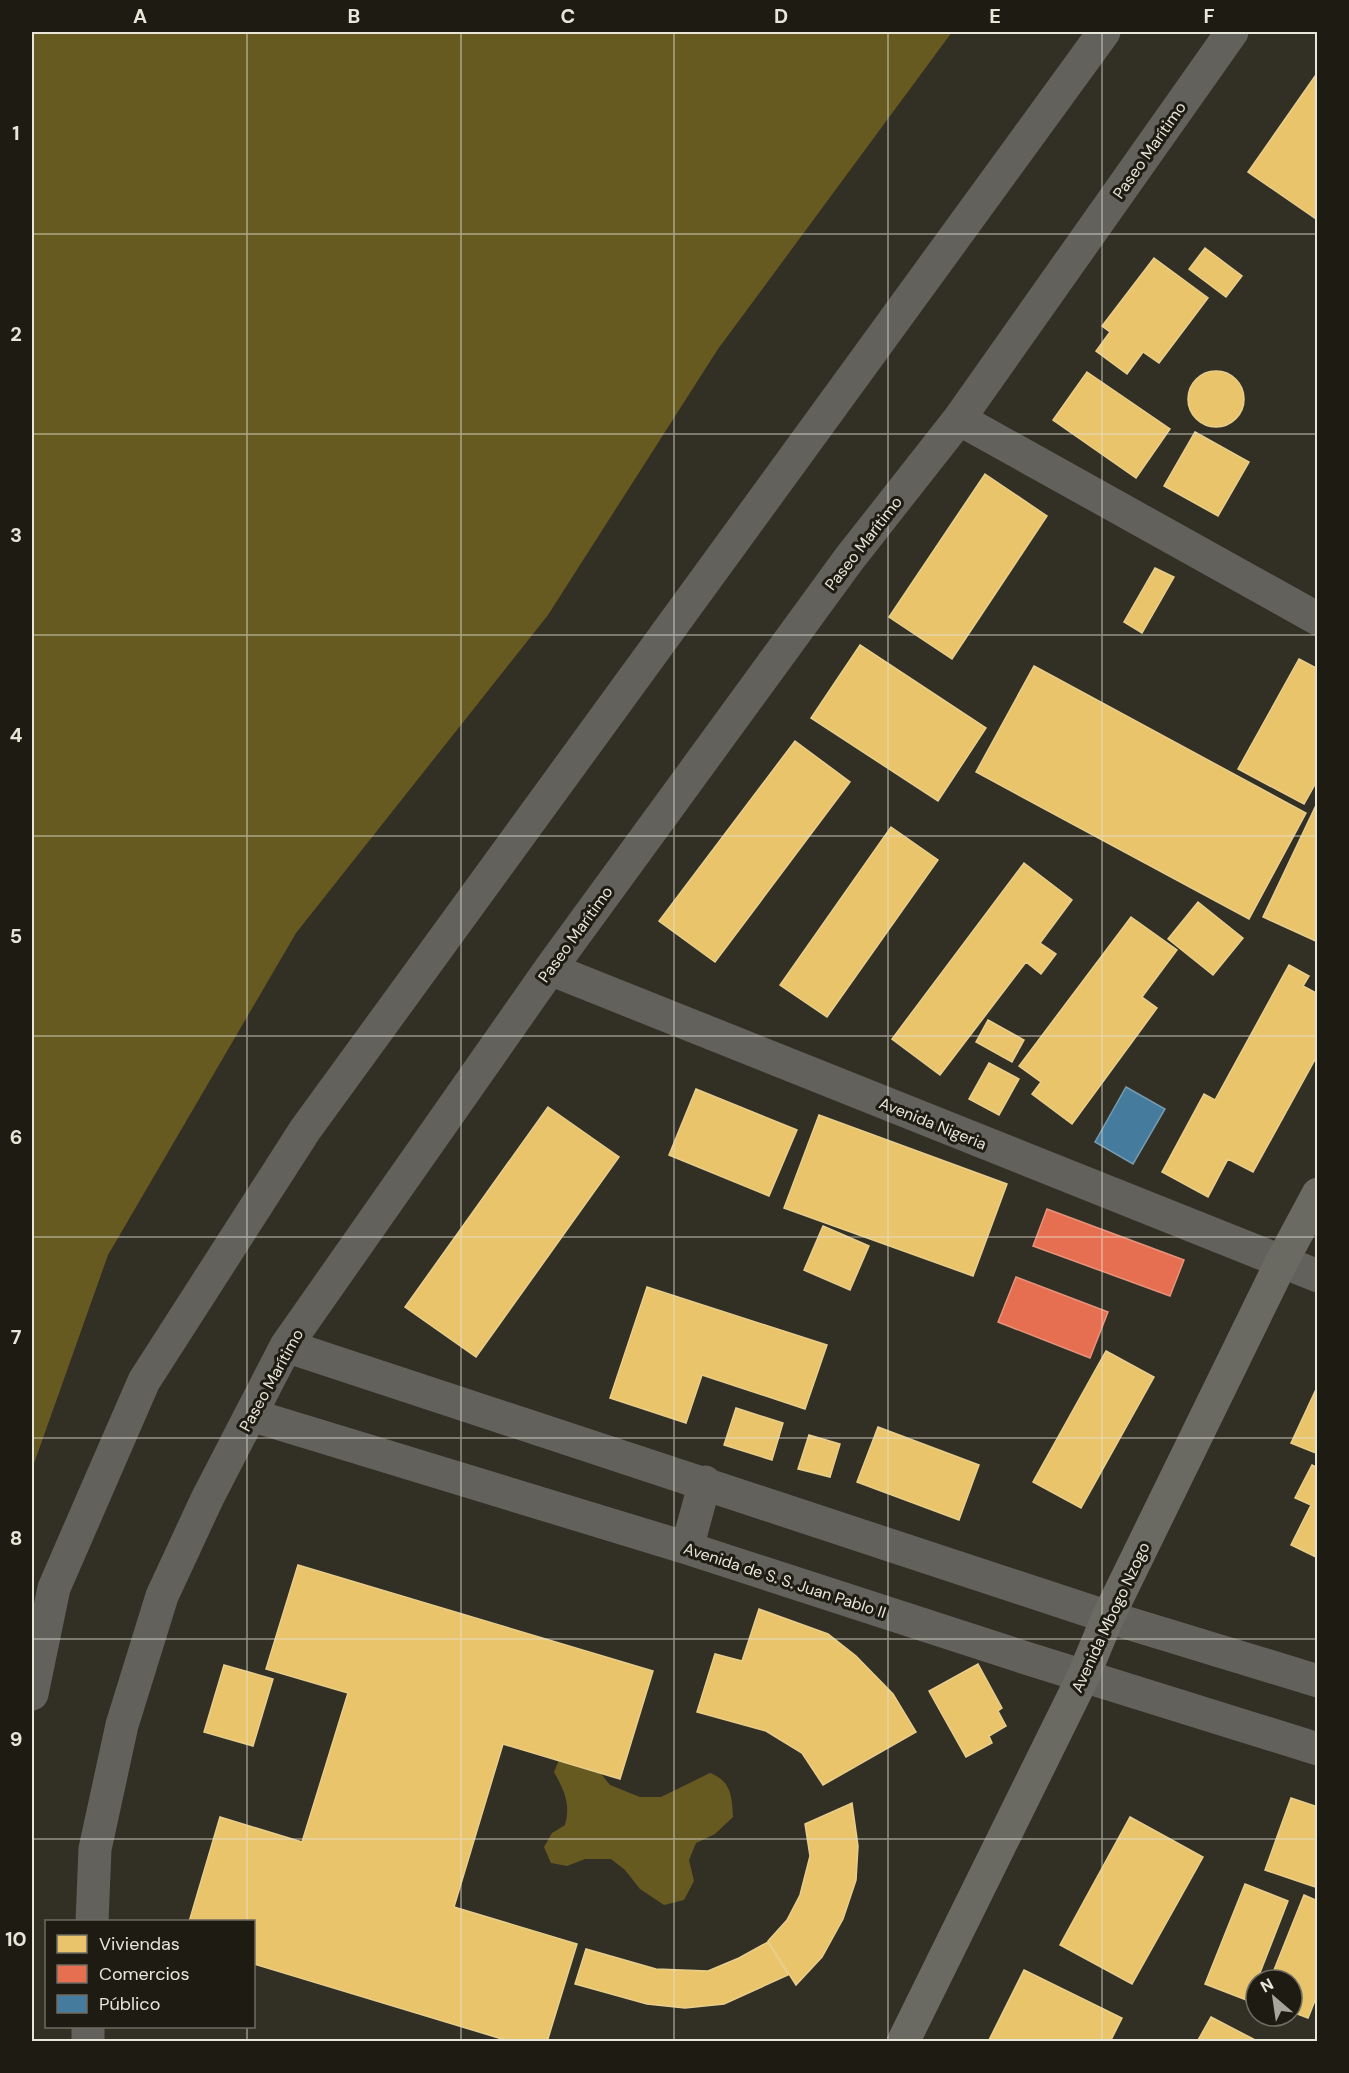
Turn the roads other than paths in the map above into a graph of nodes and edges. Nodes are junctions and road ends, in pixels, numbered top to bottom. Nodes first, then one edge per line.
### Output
1 (1104, 32) edge
2 (1232, 32) edge
3 (960, 419) junction
4 (1317, 619) edge
5 (550, 969) junction
6 (1317, 1194) edge
7 (1281, 1263) junction
8 (1317, 1276) edge
9 (286, 1346) junction
10 (251, 1415) junction
11 (705, 1482) junction
12 (687, 1548) junction
13 (1108, 1617) junction
14 (1083, 1677) junction
15 (1317, 1681) edge
16 (32, 1694) edge
17 (1317, 1749) edge
18 (92, 1920) edge
19 (903, 2042) edge

1 - 16 street
2 - 3 street, Paseo Marítimo
3 - 4 street
3 - 5 street, Paseo Marítimo
5 - 7 street, Avenida Nigeria
5 - 9 street, Paseo Marítimo
6 - 7 main road, Avenida Mbogo Nzogo
7 - 8 street, Avenida Nigeria
7 - 13 main road, Avenida Mbogo Nzogo
9 - 10 street, Paseo Marítimo
9 - 11 street
10 - 12 street, Avenida de S. S. Juan Pablo II
10 - 18 street, Paseo Marítimo
11 - 12 street
11 - 13 street
12 - 14 street, Avenida de S. S. Juan Pablo II
13 - 14 main road, Avenida Mbogo Nzogo
13 - 15 street
14 - 17 street, Avenida de S. S. Juan Pablo II
14 - 19 main road, Avenida Mbogo Nzogo

